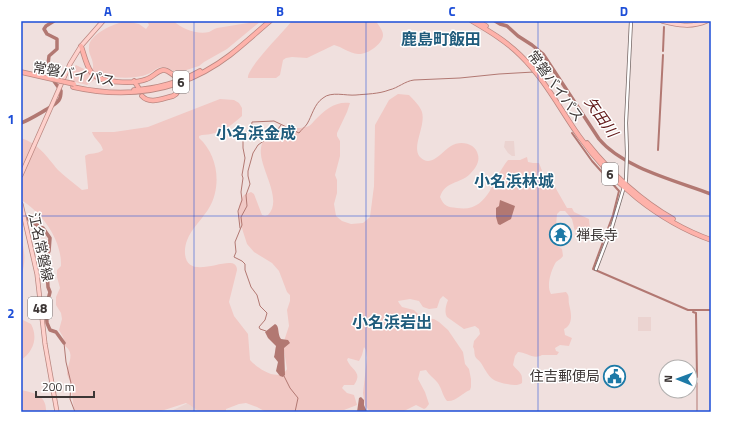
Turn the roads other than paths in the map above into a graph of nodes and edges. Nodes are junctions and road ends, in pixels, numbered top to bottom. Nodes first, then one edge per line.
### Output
1 (103, 21) edge
2 (266, 21) edge
3 (270, 21) edge
4 (472, 21) edge
5 (478, 21) edge
6 (631, 21) edge
7 (662, 21) edge
8 (670, 21) edge
9 (702, 21) edge
10 (707, 21) edge
11 (81, 46) junction
12 (534, 68) junction
13 (21, 74) edge
14 (173, 76) junction
15 (183, 80) junction
16 (134, 81) junction
17 (168, 85) junction
18 (138, 87) dead end
19 (176, 94) junction
20 (142, 96) dead end
21 (21, 175) edge
22 (625, 186) junction
23 (21, 204) edge
24 (711, 239) edge
25 (596, 269) dead end
26 (57, 412) edge

1 - 11 main road
2 - 15 highway, 常磐バイパス / 6
3 - 15 highway, 常磐バイパス / 6
4 - 12 highway, 常磐バイパス / 6
5 - 12 highway, 常磐バイパス / 6
6 - 22 street
7 - 10 main road
8 - 9 main road
11 - 16 highway
11 - 21 main road
12 - 22 highway, 常磐バイパス / 6
13 - 17 highway, 常磐バイパス / 6, bridge
14 - 15 highway
14 - 16 highway
14 - 17 highway
15 - 17 highway, 常磐バイパス / 6
15 - 19 highway
16 - 18 highway
17 - 19 highway
19 - 20 highway
22 - 24 highway, 常磐バイパス / 6
22 - 25 street
23 - 26 main road, 江名常磐線 / 48

